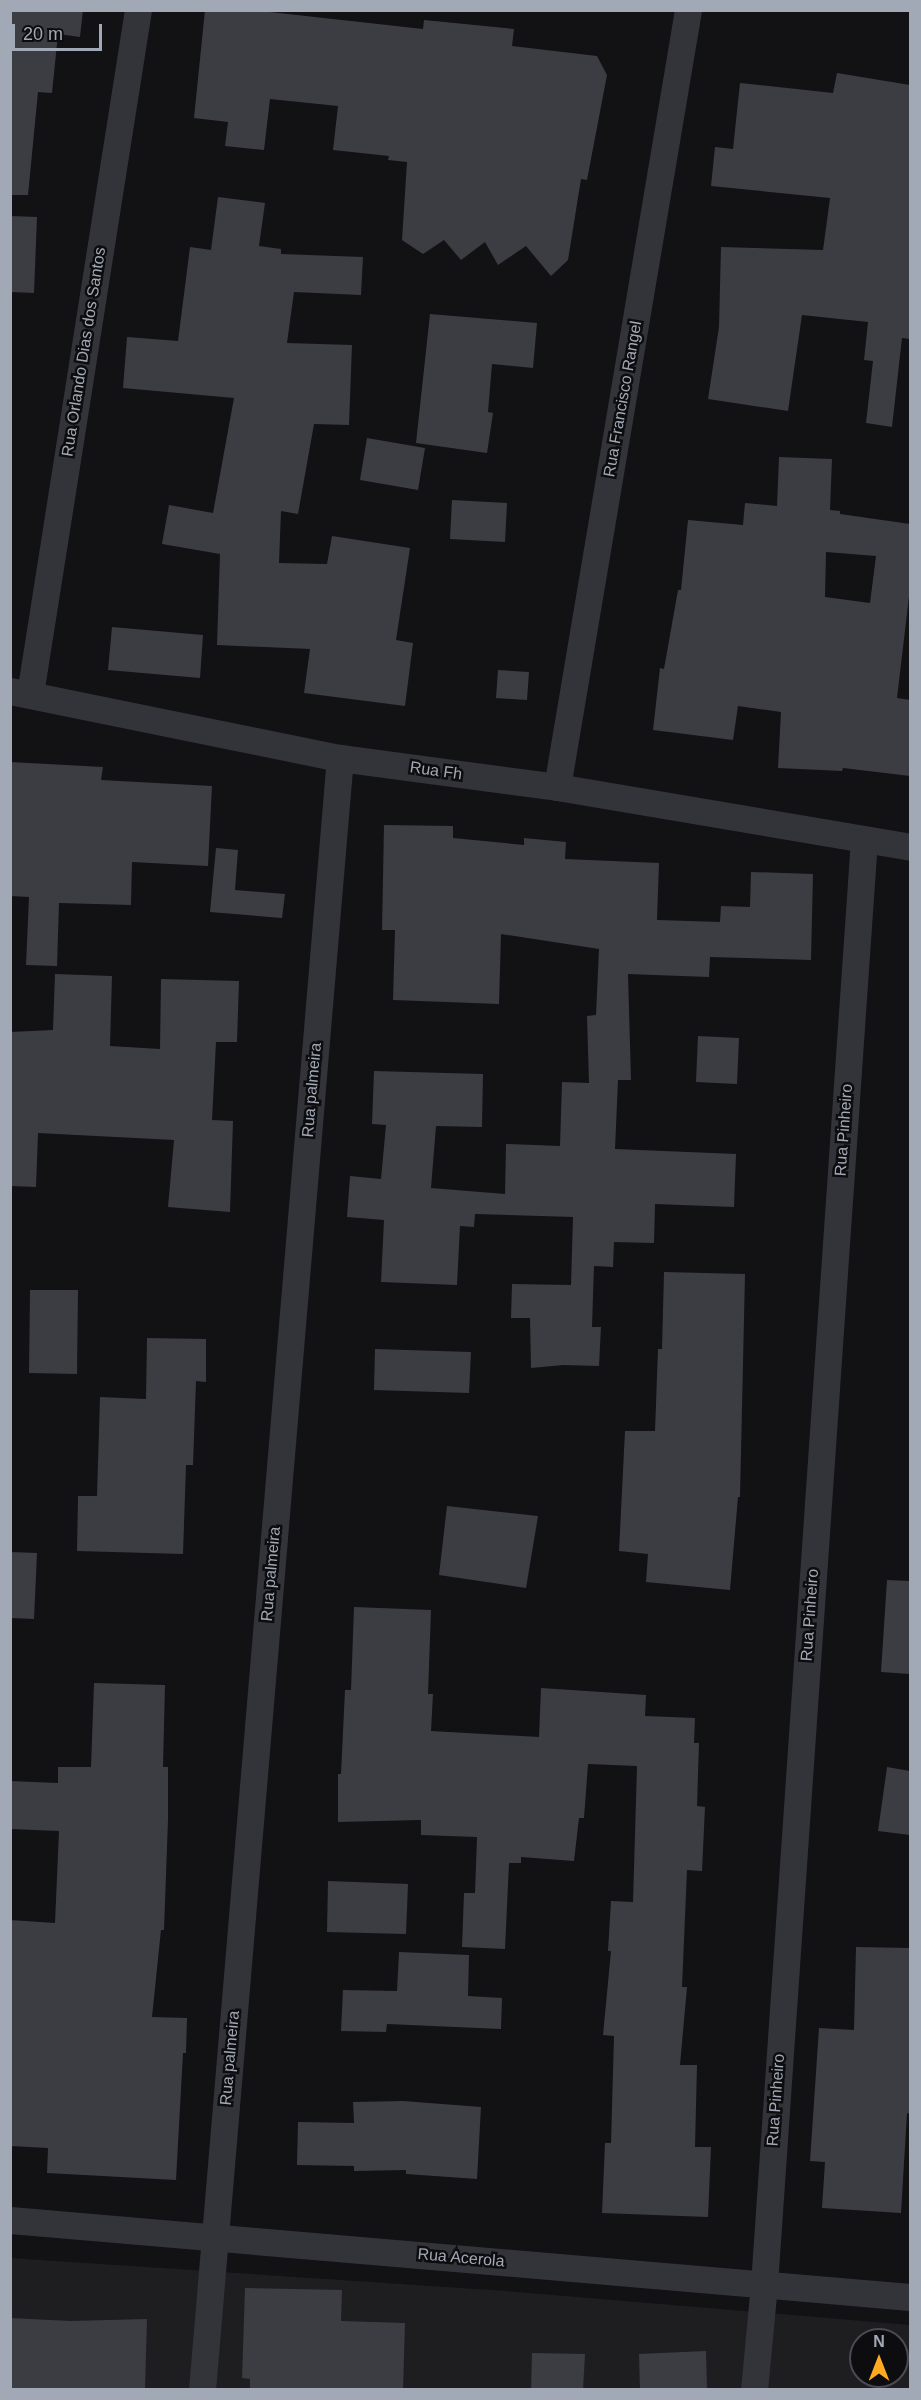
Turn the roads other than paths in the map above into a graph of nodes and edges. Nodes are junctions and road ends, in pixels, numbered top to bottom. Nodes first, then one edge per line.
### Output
1 (138, 10) edge
2 (688, 10) edge
3 (20, 693) edge
4 (340, 758) junction
5 (557, 787) junction
6 (864, 840) junction
7 (910, 847) edge
8 (10, 2220) edge
9 (215, 2237) junction
10 (764, 2284) junction
11 (910, 2297) edge
12 (201, 2390) edge
13 (754, 2390) edge

1 - 3 street, Rua Orlando Dias dos Santos
2 - 5 street, Rua Francisco Rangel
3 - 4 street, Rua Fh
4 - 5 street, Rua Fh
4 - 9 street, Rua palmeira
5 - 6 street, Rua Fh
6 - 7 street, Rua Fh
6 - 10 street, Rua Pinheiro
8 - 9 street, Rua Acerola
9 - 10 street, Rua Acerola
9 - 12 street, Rua palmeira
10 - 11 street, Rua Acerola
10 - 13 street, Rua Pinheiro

